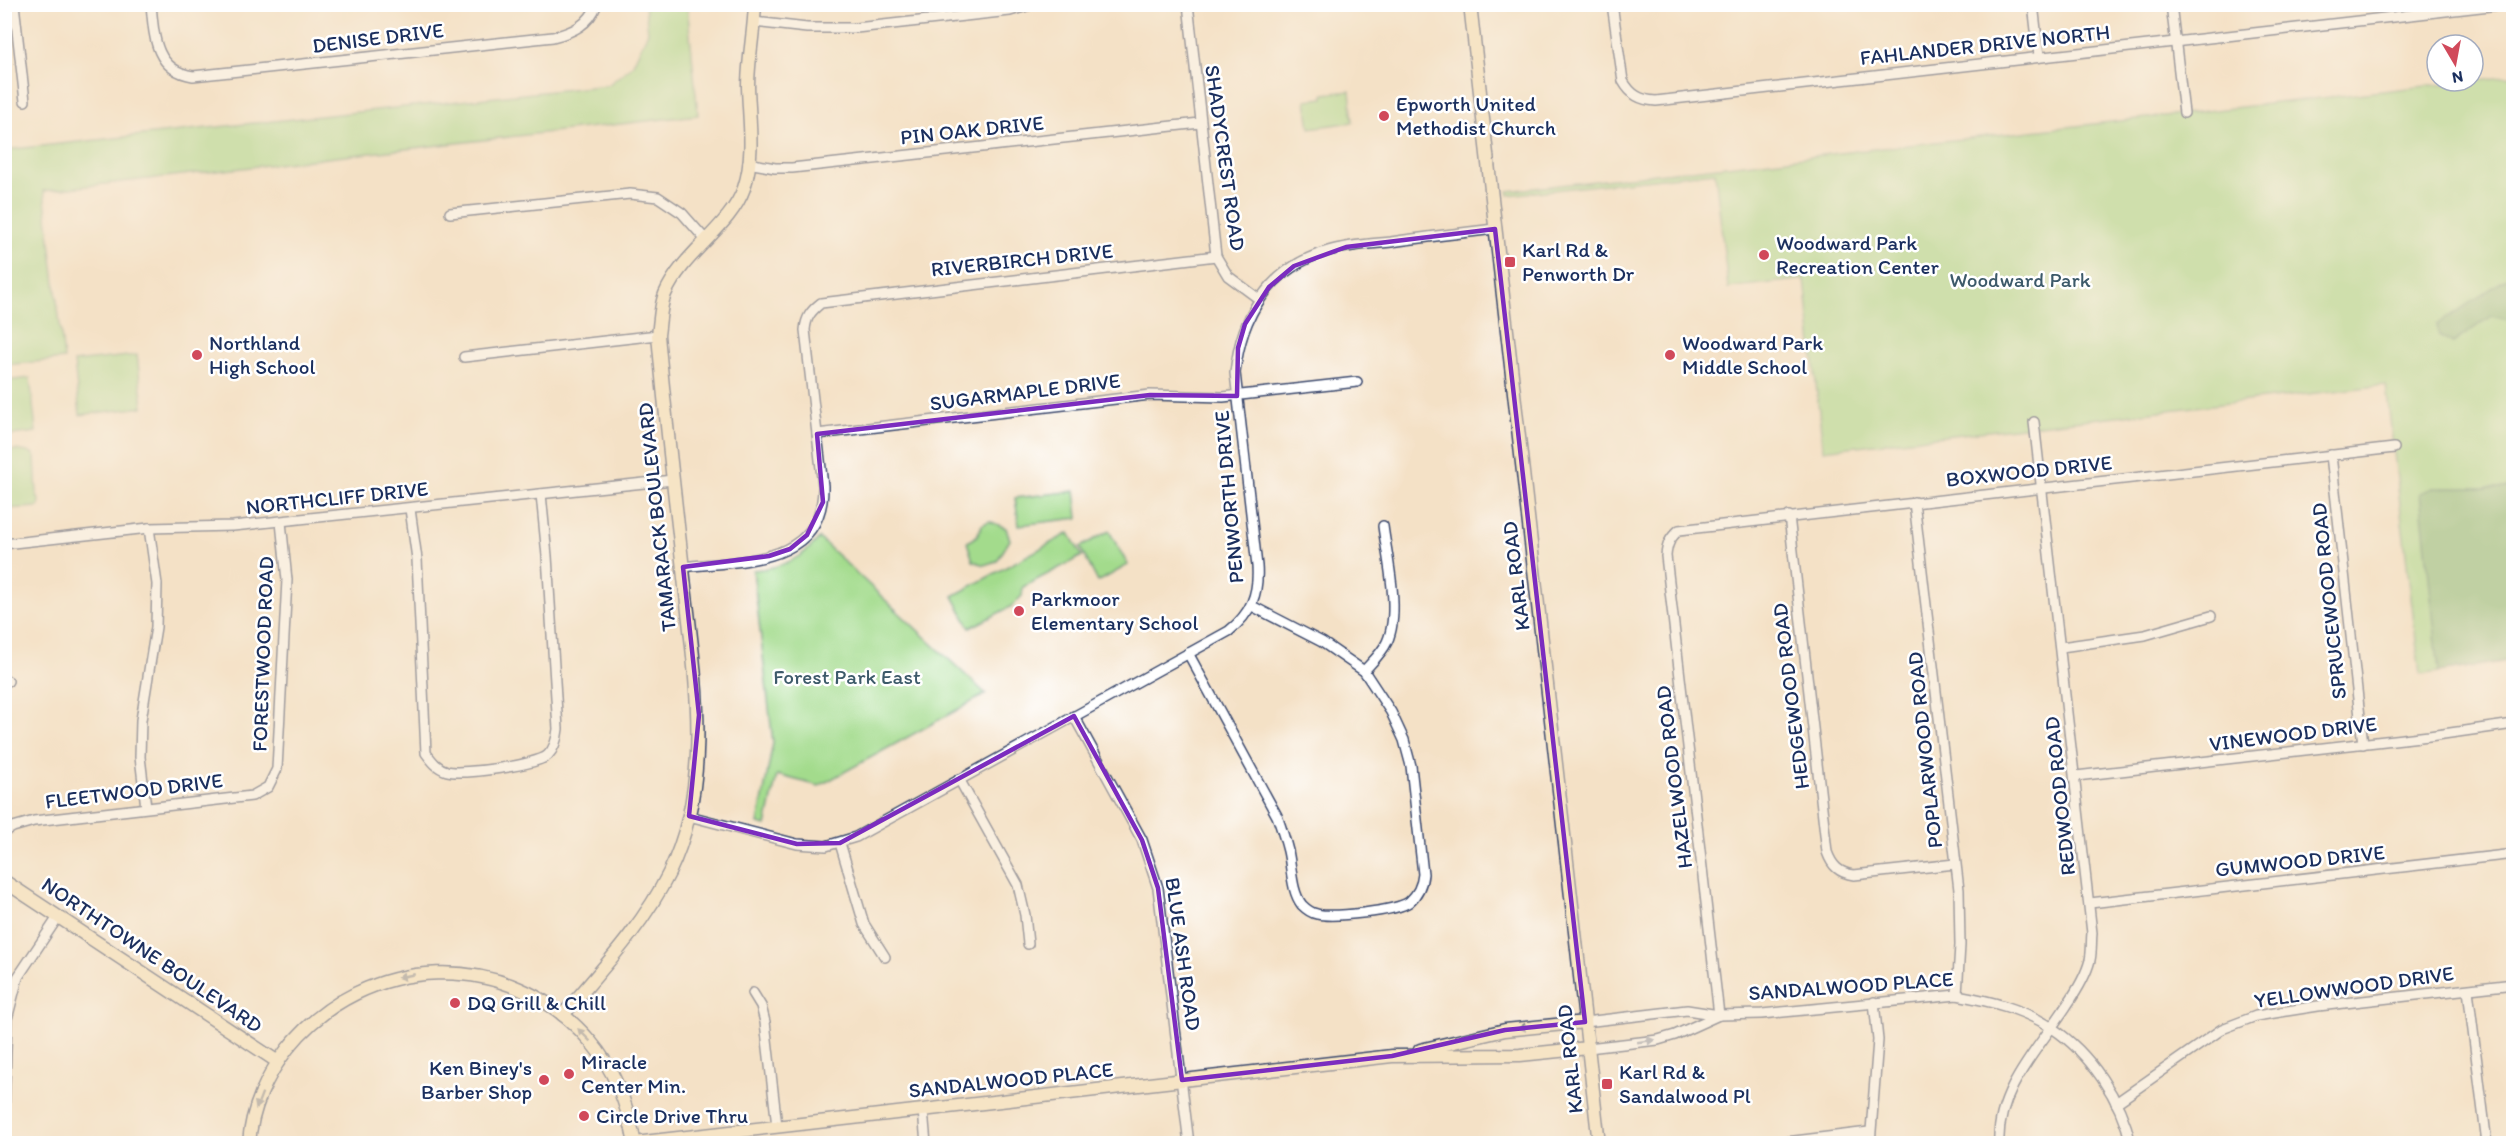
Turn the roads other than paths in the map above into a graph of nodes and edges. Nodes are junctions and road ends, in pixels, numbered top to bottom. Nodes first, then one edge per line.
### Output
1 (14, 4) edge
2 (151, 4) edge
3 (597, 4) edge
4 (755, 4) edge
5 (1034, 4) edge
6 (1188, 4) edge
7 (1470, 4) edge
8 (1612, 4) edge
9 (2033, 4) edge
10 (2171, 4) edge
11 (2506, 4) edge
12 (754, 22) junction
13 (2175, 42) junction
14 (2039, 56) junction
15 (25, 102) dead end
16 (2184, 113) dead end
17 (1200, 123) junction
18 (748, 163) junction
19 (450, 213) dead end
20 (1495, 229) junction
21 (705, 239) junction
22 (1216, 256) junction
23 (1259, 299) junction
24 (658, 335) junction
25 (464, 357) dead end
26 (1357, 382) dead end
27 (1237, 396) junction
28 (2034, 422) dead end
29 (817, 434) junction
30 (2394, 448) dead end
31 (2331, 455) junction
32 (673, 480) junction
33 (2042, 487) junction
34 (541, 494) junction
35 (1914, 502) junction
36 (410, 509) junction
37 (1789, 516) junction
38 (281, 522) junction
39 (1383, 526) dead end
40 (149, 528) junction
41 (1671, 537) joint
42 (4, 544) edge
43 (683, 567) junction
44 (1252, 606) junction
45 (2211, 616) dead end
46 (2061, 647) junction
47 (1188, 653) junction
48 (1364, 671) junction
49 (1074, 716) junction
50 (2514, 724) edge
51 (2363, 744) junction
52 (2076, 777) junction
53 (959, 779) junction
54 (268, 787) joint
55 (146, 807) junction
56 (689, 816) junction
57 (4, 832) edge
58 (840, 843) junction
59 (2514, 854) edge
60 (1955, 864) junction
61 (4, 880) edge
62 (2090, 903) junction
63 (58, 916) junction
64 (1028, 944) dead end
65 (885, 957) dead end
66 (2514, 984) edge
67 (2468, 990) junction
68 (753, 993) dead end
69 (1957, 995) junction
70 (1874, 1002) junction
71 (563, 1015) junction
72 (1719, 1015) junction
73 (1585, 1022) junction
74 (2052, 1028) junction
75 (1588, 1048) junction
76 (1392, 1056) junction
77 (278, 1062) junction
78 (1182, 1080) junction
79 (2116, 1102) junction
80 (923, 1110) junction
81 (4, 1116) edge
82 (777, 1126) junction
83 (1869, 1132) junction
84 (249, 1143) edge
85 (635, 1143) edge
86 (926, 1143) edge
87 (1189, 1143) edge
88 (1599, 1143) edge
89 (1770, 1143) edge
90 (1870, 1143) edge
91 (1999, 1143) edge
92 (2131, 1143) edge
93 (2487, 1143) edge

1 - 15 street
2 - 3 street, DENISE DRIVE
4 - 12 street, TAMARACK BOULEVARD
5 - 12 street
6 - 17 street, SHADYCREST ROAD
7 - 20 street, KARL ROAD
8 - 14 street, FAHLANDER DRIVE NORTH
9 - 14 street
10 - 13 street
11 - 13 street, FAHLANDER DRIVE NORTH
12 - 18 street, TAMARACK BOULEVARD
13 - 14 street, FAHLANDER DRIVE NORTH
13 - 16 street
17 - 18 street, PIN OAK DRIVE
17 - 22 street, SHADYCREST ROAD
18 - 21 street, TAMARACK BOULEVARD
19 - 21 street
20 - 23 street, PENWORTH DRIVE
20 - 73 street, KARL ROAD
21 - 24 street, TAMARACK BOULEVARD
22 - 23 street, SHADYCREST ROAD
22 - 29 street, RIVERBIRCH DRIVE
23 - 27 street, PENWORTH DRIVE
24 - 25 street
24 - 32 street, TAMARACK BOULEVARD
26 - 27 street, SUGARMAPLE DRIVE
27 - 29 street, SUGARMAPLE DRIVE
27 - 44 street, PENWORTH DRIVE
28 - 33 street, REDWOOD ROAD
29 - 43 street
30 - 31 street, BOXWOOD DRIVE
31 - 33 street, BOXWOOD DRIVE
31 - 51 street, SPRUCEWOOD ROAD
32 - 34 street, NORTHCLIFF DRIVE
32 - 43 street, TAMARACK BOULEVARD
33 - 35 street, BOXWOOD DRIVE
33 - 46 street, REDWOOD ROAD
34 - 36 street, NORTHCLIFF DRIVE
34 - 36 street
35 - 37 street, BOXWOOD DRIVE
35 - 60 street, POPLARWOOD ROAD
36 - 38 street, NORTHCLIFF DRIVE
37 - 41 street, BOXWOOD DRIVE
37 - 60 street, HEDGEWOOD ROAD
38 - 40 street, NORTHCLIFF DRIVE
38 - 54 street, FORESTWOOD ROAD
39 - 48 street
40 - 42 street, NORTHCLIFF DRIVE
40 - 55 street
41 - 72 street, HAZELWOOD ROAD
43 - 56 street, TAMARACK BOULEVARD
44 - 47 street, PENWORTH DRIVE
44 - 48 street
45 - 46 street
46 - 52 street, REDWOOD ROAD
47 - 48 street
47 - 49 street, PENWORTH DRIVE
49 - 53 street, PENWORTH DRIVE
49 - 78 street, BLUE ASH ROAD
50 - 51 street, VINEWOOD DRIVE
51 - 52 street, VINEWOOD DRIVE
52 - 62 street, REDWOOD ROAD
53 - 58 street, PENWORTH DRIVE
53 - 64 street
54 - 55 street, FLEETWOOD DRIVE
55 - 57 street, FLEETWOOD DRIVE
56 - 58 street, PENWORTH DRIVE
56 - 71 street, TAMARACK BOULEVARD
58 - 65 street
59 - 62 street, GUMWOOD DRIVE
60 - 69 street, POPLARWOOD ROAD
61 - 63 street, NORTHTOWNE BOULEVARD
62 - 74 street, REDWOOD ROAD
63 - 77 street, NORTHTOWNE BOULEVARD
63 - 81 street
66 - 67 street, YELLOWWOOD DRIVE
67 - 79 street, YELLOWWOOD DRIVE
67 - 93 street
68 - 82 street
69 - 70 street, SANDALWOOD PLACE
69 - 74 street, SANDALWOOD PLACE
70 - 72 street, SANDALWOOD PLACE
70 - 83 street
71 -> 77 street
85 -> 71 street
72 - 73 street, SANDALWOOD PLACE
75 -> 72 street, SANDALWOOD PLACE
73 - 75 street, KARL ROAD
73 -> 76 street, SANDALWOOD PLACE
74 - 79 street, SANDALWOOD PLACE
74 - 91 street, REDWOOD ROAD
75 - 76 street, SANDALWOOD PLACE
75 - 88 street, KARL ROAD
76 - 78 street, SANDALWOOD PLACE
77 -> 84 street
78 - 80 street, SANDALWOOD PLACE
78 - 87 street, BLUE ASH ROAD
79 - 92 street, SANDALWOOD PLACE
80 - 82 street, SANDALWOOD PLACE
80 - 86 street
82 - 85 street, SANDALWOOD PLACE
83 - 89 street
83 - 90 street

